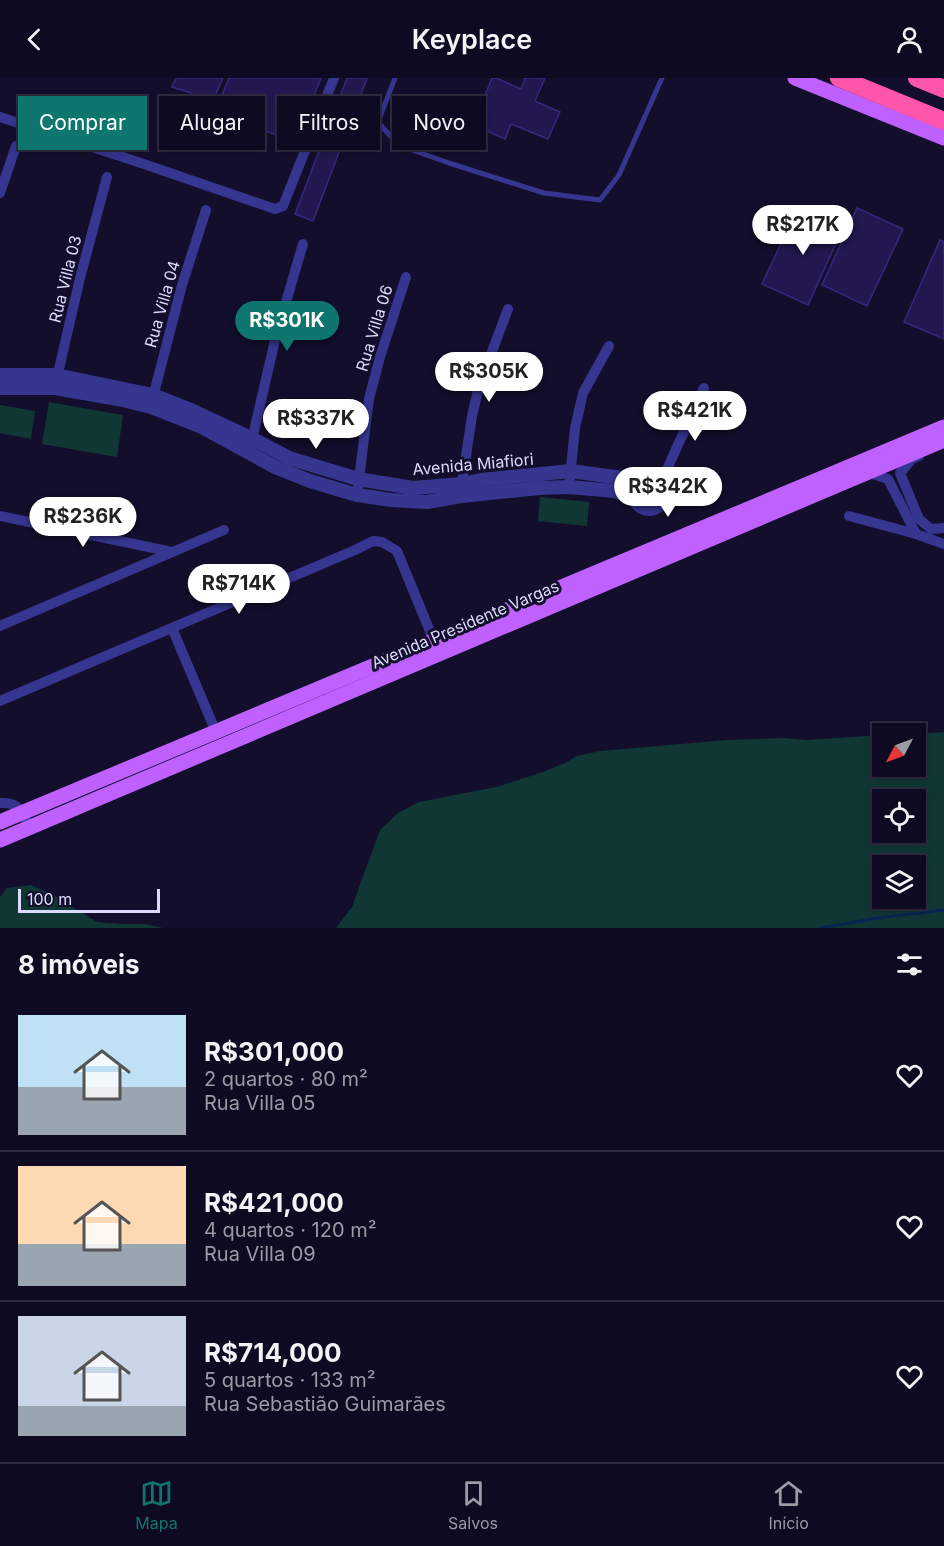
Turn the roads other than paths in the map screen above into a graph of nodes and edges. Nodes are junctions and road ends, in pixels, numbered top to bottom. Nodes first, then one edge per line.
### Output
1 (334, 78) edge
2 (395, 78) edge
3 (662, 78) edge
4 (795, 78) edge
5 (839, 78) edge
6 (917, 78) edge
7 (944, 89) edge
8 (0, 117) edge
9 (944, 120) edge
10 (944, 138) edge
11 (16, 146) dead end
12 (107, 177) dead end
13 (0, 193) edge
14 (206, 210) dead end
15 (303, 244) dead end
16 (406, 277) dead end
17 (508, 309) dead end
18 (609, 346) dead end
19 (0, 375) edge
20 (56, 382) junction
21 (0, 388) edge
22 (704, 388) dead end
23 (152, 401) junction
24 (944, 427) edge
25 (253, 439) junction
26 (944, 440) edge
27 (944, 445) edge
28 (249, 453) junction
29 (571, 471) junction
30 (866, 472) junction
31 (900, 473) junction
32 (358, 479) junction
33 (888, 479) junction
34 (645, 480) junction
35 (660, 485) junction
36 (569, 487) junction
37 (461, 490) junction
38 (357, 495) junction
39 (634, 499) junction
40 (0, 516) edge
41 (849, 516) dead end
42 (224, 530) dead end
43 (944, 531) edge
44 (916, 534) junction
45 (944, 543) edge
46 (172, 552) junction
47 (590, 583) junction
48 (0, 627) edge
49 (172, 628) junction
50 (434, 641) junction
51 (0, 701) edge
52 (216, 732) junction
53 (0, 803) edge
54 (22, 812) junction
55 (0, 822) edge
56 (30, 828) junction
57 (0, 840) edge

1 - 8 street
2 - 3 lane
4 - 10 main road
5 - 9 highway
6 - 7 highway
11 - 13 street
12 - 20 street, Rua Villa 03
14 - 23 street, Rua Villa 04
15 - 25 street
16 - 32 street, Rua Villa 06
17 - 37 street
18 - 29 street
19 - 20 street, Avenida Miafiori
20 - 21 street, Avenida Miafiori
20 - 23 street, Avenida Miafiori
22 - 35 street
23 - 25 street, Avenida Miafiori
23 - 28 street, Avenida Miafiori
24 - 47 main road, Avenida Presidente Vargas
25 - 28 street
25 - 32 street, Avenida Miafiori
26 - 30 main road, Avenida Presidente Vargas
27 - 31 street
28 - 38 street, Avenida Miafiori
29 - 34 street, Avenida Miafiori
29 - 36 street
29 - 37 street, Avenida Miafiori
30 - 33 street
30 - 47 main road, Avenida Presidente Vargas
31 - 33 street
31 - 43 street
32 - 37 street, Avenida Miafiori
32 - 38 street, Rua Villa 06
33 - 44 street
34 - 35 street
34 - 39 street
35 - 39 street
36 - 37 street, Avenida Miafiori
36 - 39 street, Avenida Miafiori
37 - 38 street, Avenida Miafiori
40 - 46 street
41 - 44 street
42 - 46 street
43 - 45 street
44 - 45 street
46 - 48 street
47 - 50 main road, Avenida Presidente Vargas
47 - 56 main road, Avenida Presidente Vargas
49 - 50 street
49 - 51 street
49 - 52 street
50 - 52 main road, Avenida Presidente Vargas
52 - 54 main road, Avenida Presidente Vargas
53 - 54 street
54 - 55 main road, Avenida Presidente Vargas
54 - 56 street
56 - 57 main road, Avenida Presidente Vargas

